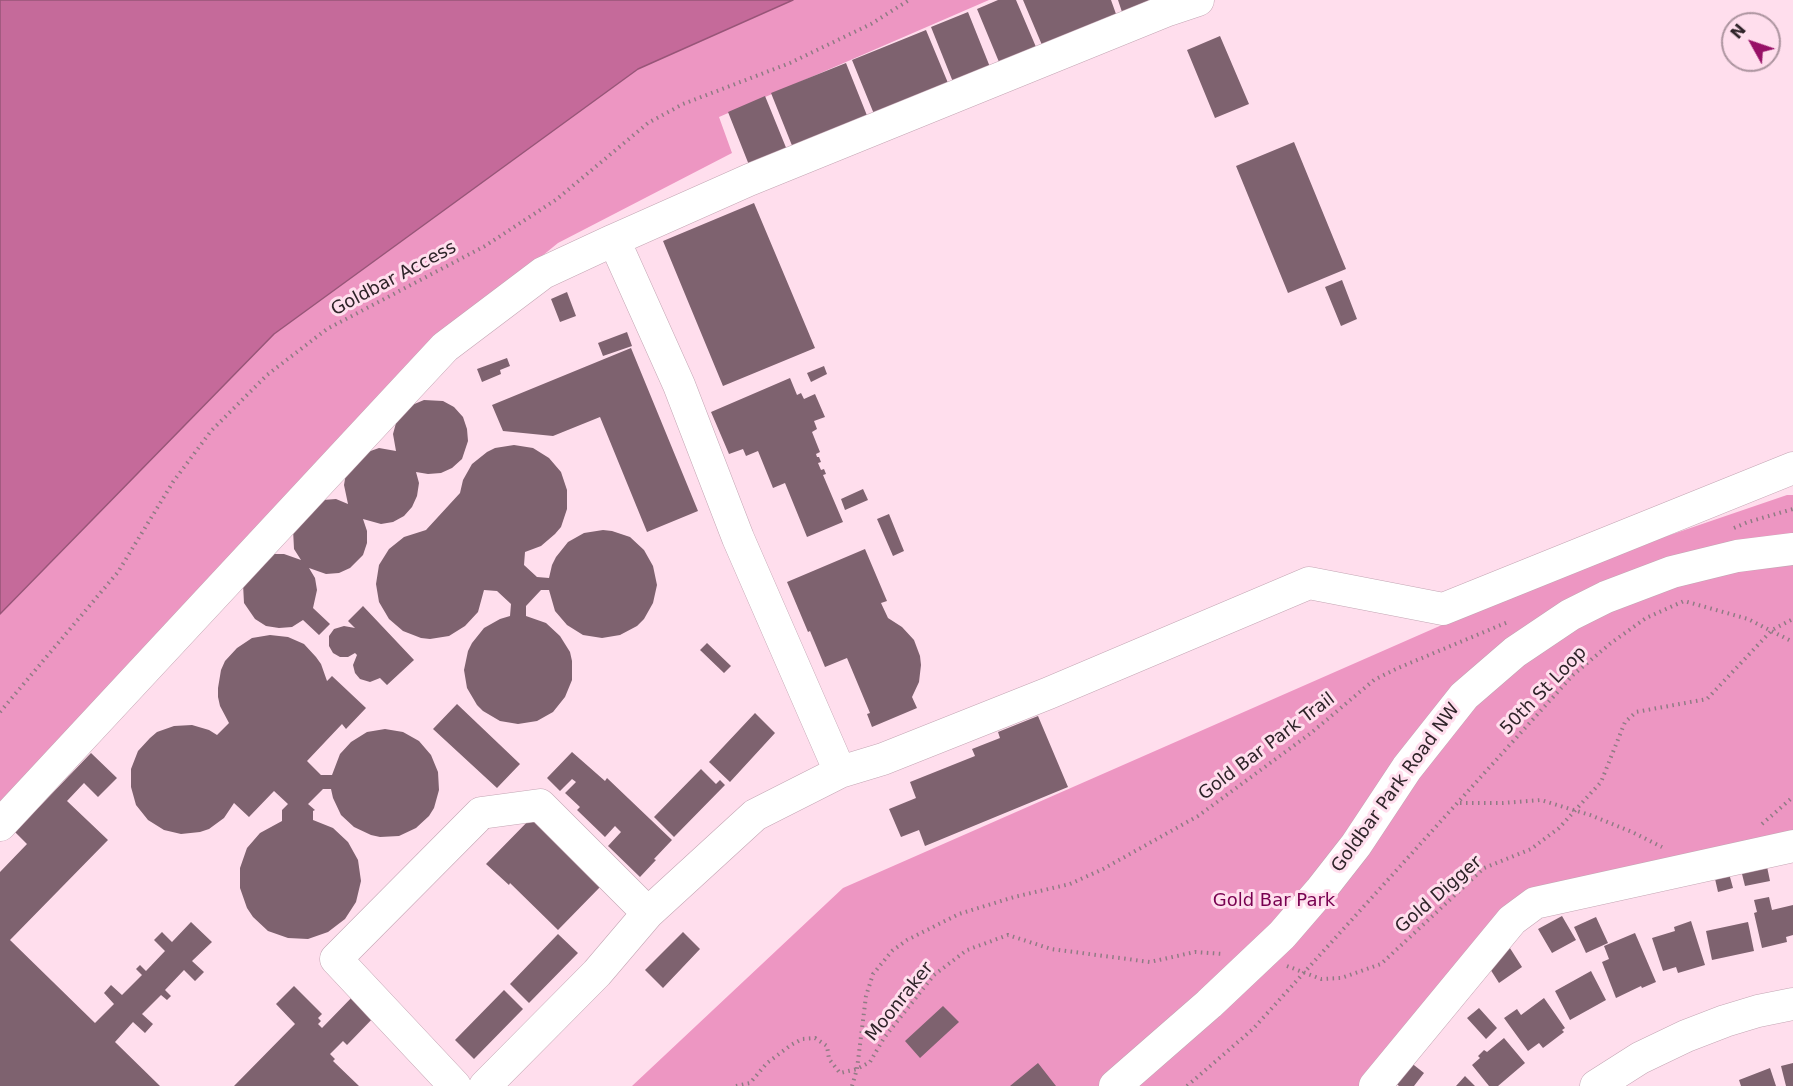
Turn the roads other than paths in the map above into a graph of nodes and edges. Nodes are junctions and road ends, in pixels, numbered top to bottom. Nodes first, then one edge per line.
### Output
1 (1198, 0) edge
2 (614, 240) junction
3 (1793, 468) edge
4 (1793, 549) edge
5 (840, 772) junction
6 (0, 825) edge
7 (1793, 846) edge
8 (648, 913) junction
9 (1793, 1004) edge
10 (455, 1086) edge
11 (485, 1086) edge
12 (1115, 1086) edge
13 (1375, 1086) edge
14 (1596, 1086) edge

1 - 2 street
2 - 5 street
2 - 6 street
3 - 5 street
4 - 12 street, Goldbar Park Road NW
5 - 8 street
7 - 13 street
8 - 10 street
8 - 11 street
9 - 14 street

